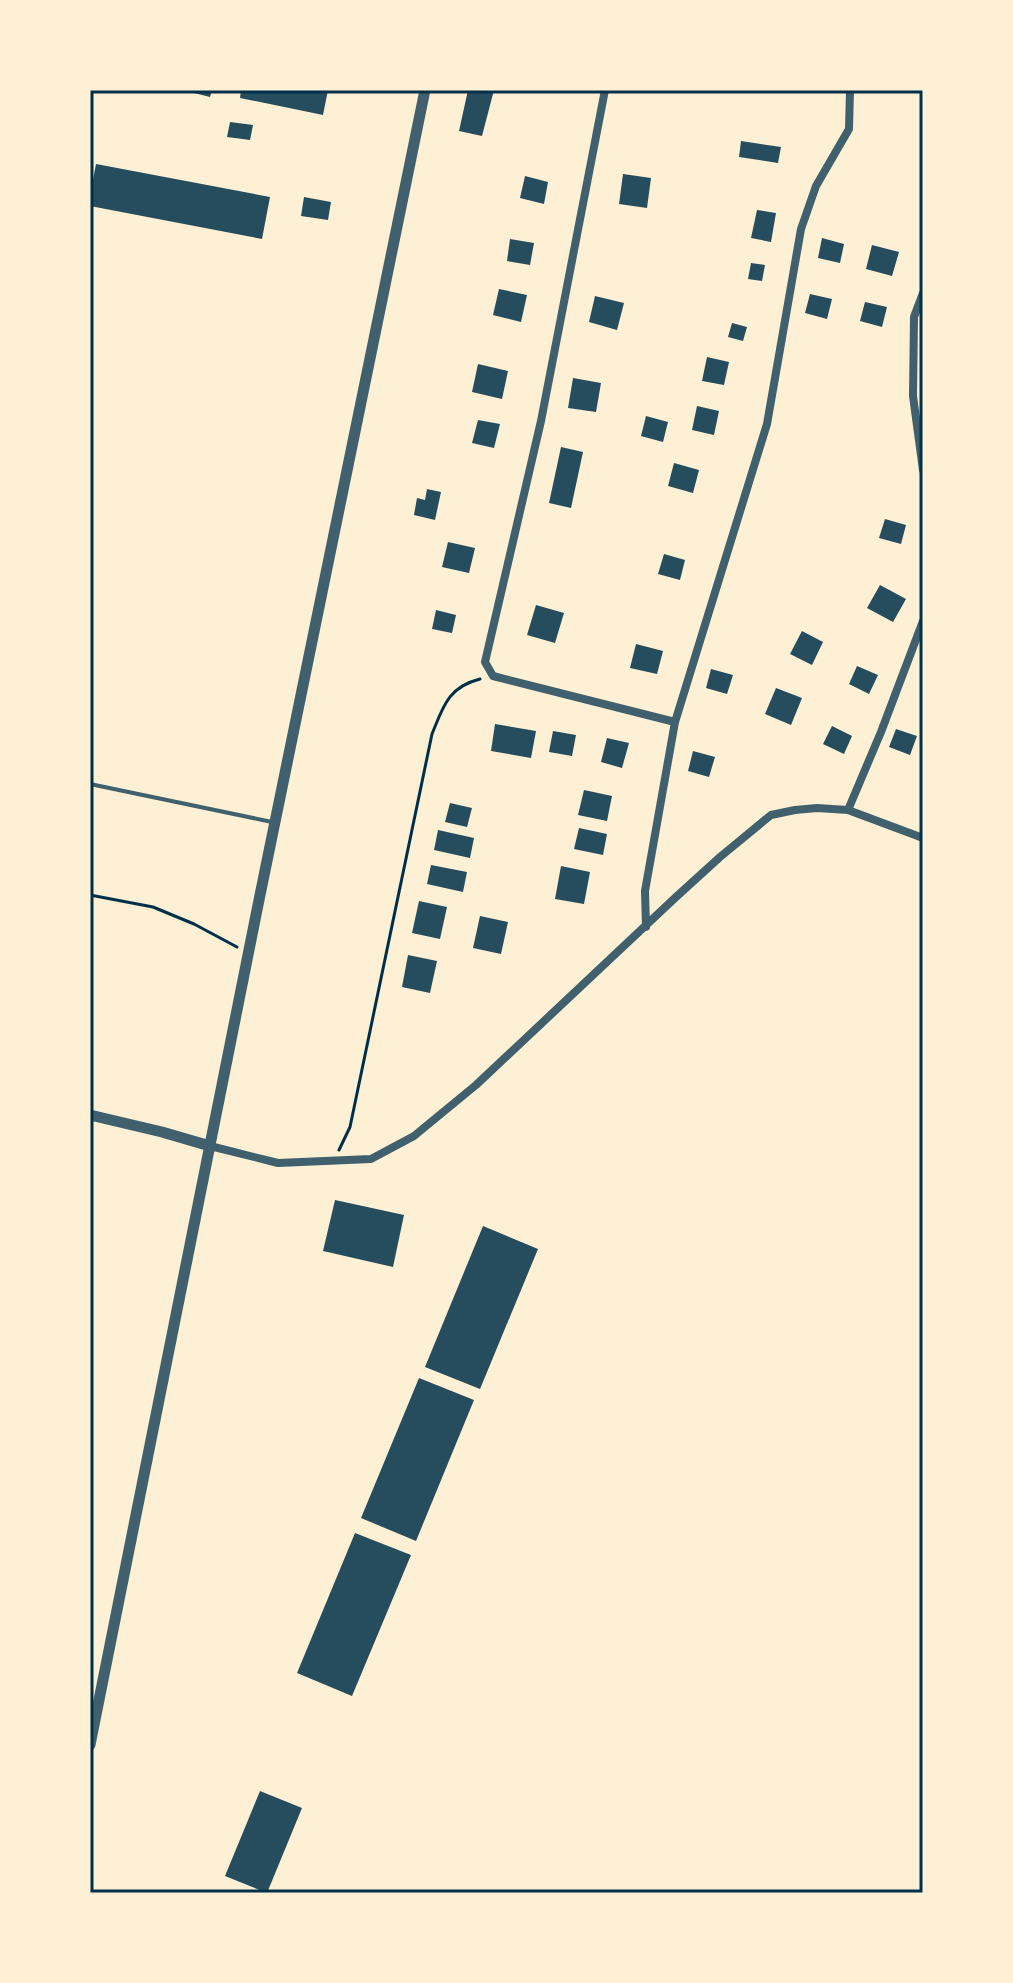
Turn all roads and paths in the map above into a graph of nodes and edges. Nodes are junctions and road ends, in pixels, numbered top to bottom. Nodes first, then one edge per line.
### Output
1 (425, 90) edge
2 (605, 90) edge
3 (850, 90) edge
4 (923, 293) edge
5 (913, 396) junction
6 (923, 396) edge
7 (923, 470) edge
8 (923, 621) edge
9 (493, 676) junction
10 (675, 722) junction
11 (90, 784) edge
12 (848, 810) junction
13 (274, 822) junction
14 (923, 838) edge
15 (90, 895) edge
16 (646, 927) junction
17 (248, 952) junction
18 (90, 1115) edge
19 (210, 1146) junction
20 (335, 1161) junction
21 (90, 1745) edge

1 - 13 street
2 - 9 street
3 - 10 street
4 - 5 street
5 - 6 street
5 - 7 street
8 - 12 street
9 - 10 street
9 - 20 path
10 - 16 street
11 - 13 lane
12 - 14 street
12 - 16 street
13 - 17 street
15 - 17 path
16 - 20 street
17 - 19 street
18 - 19 street
19 - 20 street
19 - 21 street

